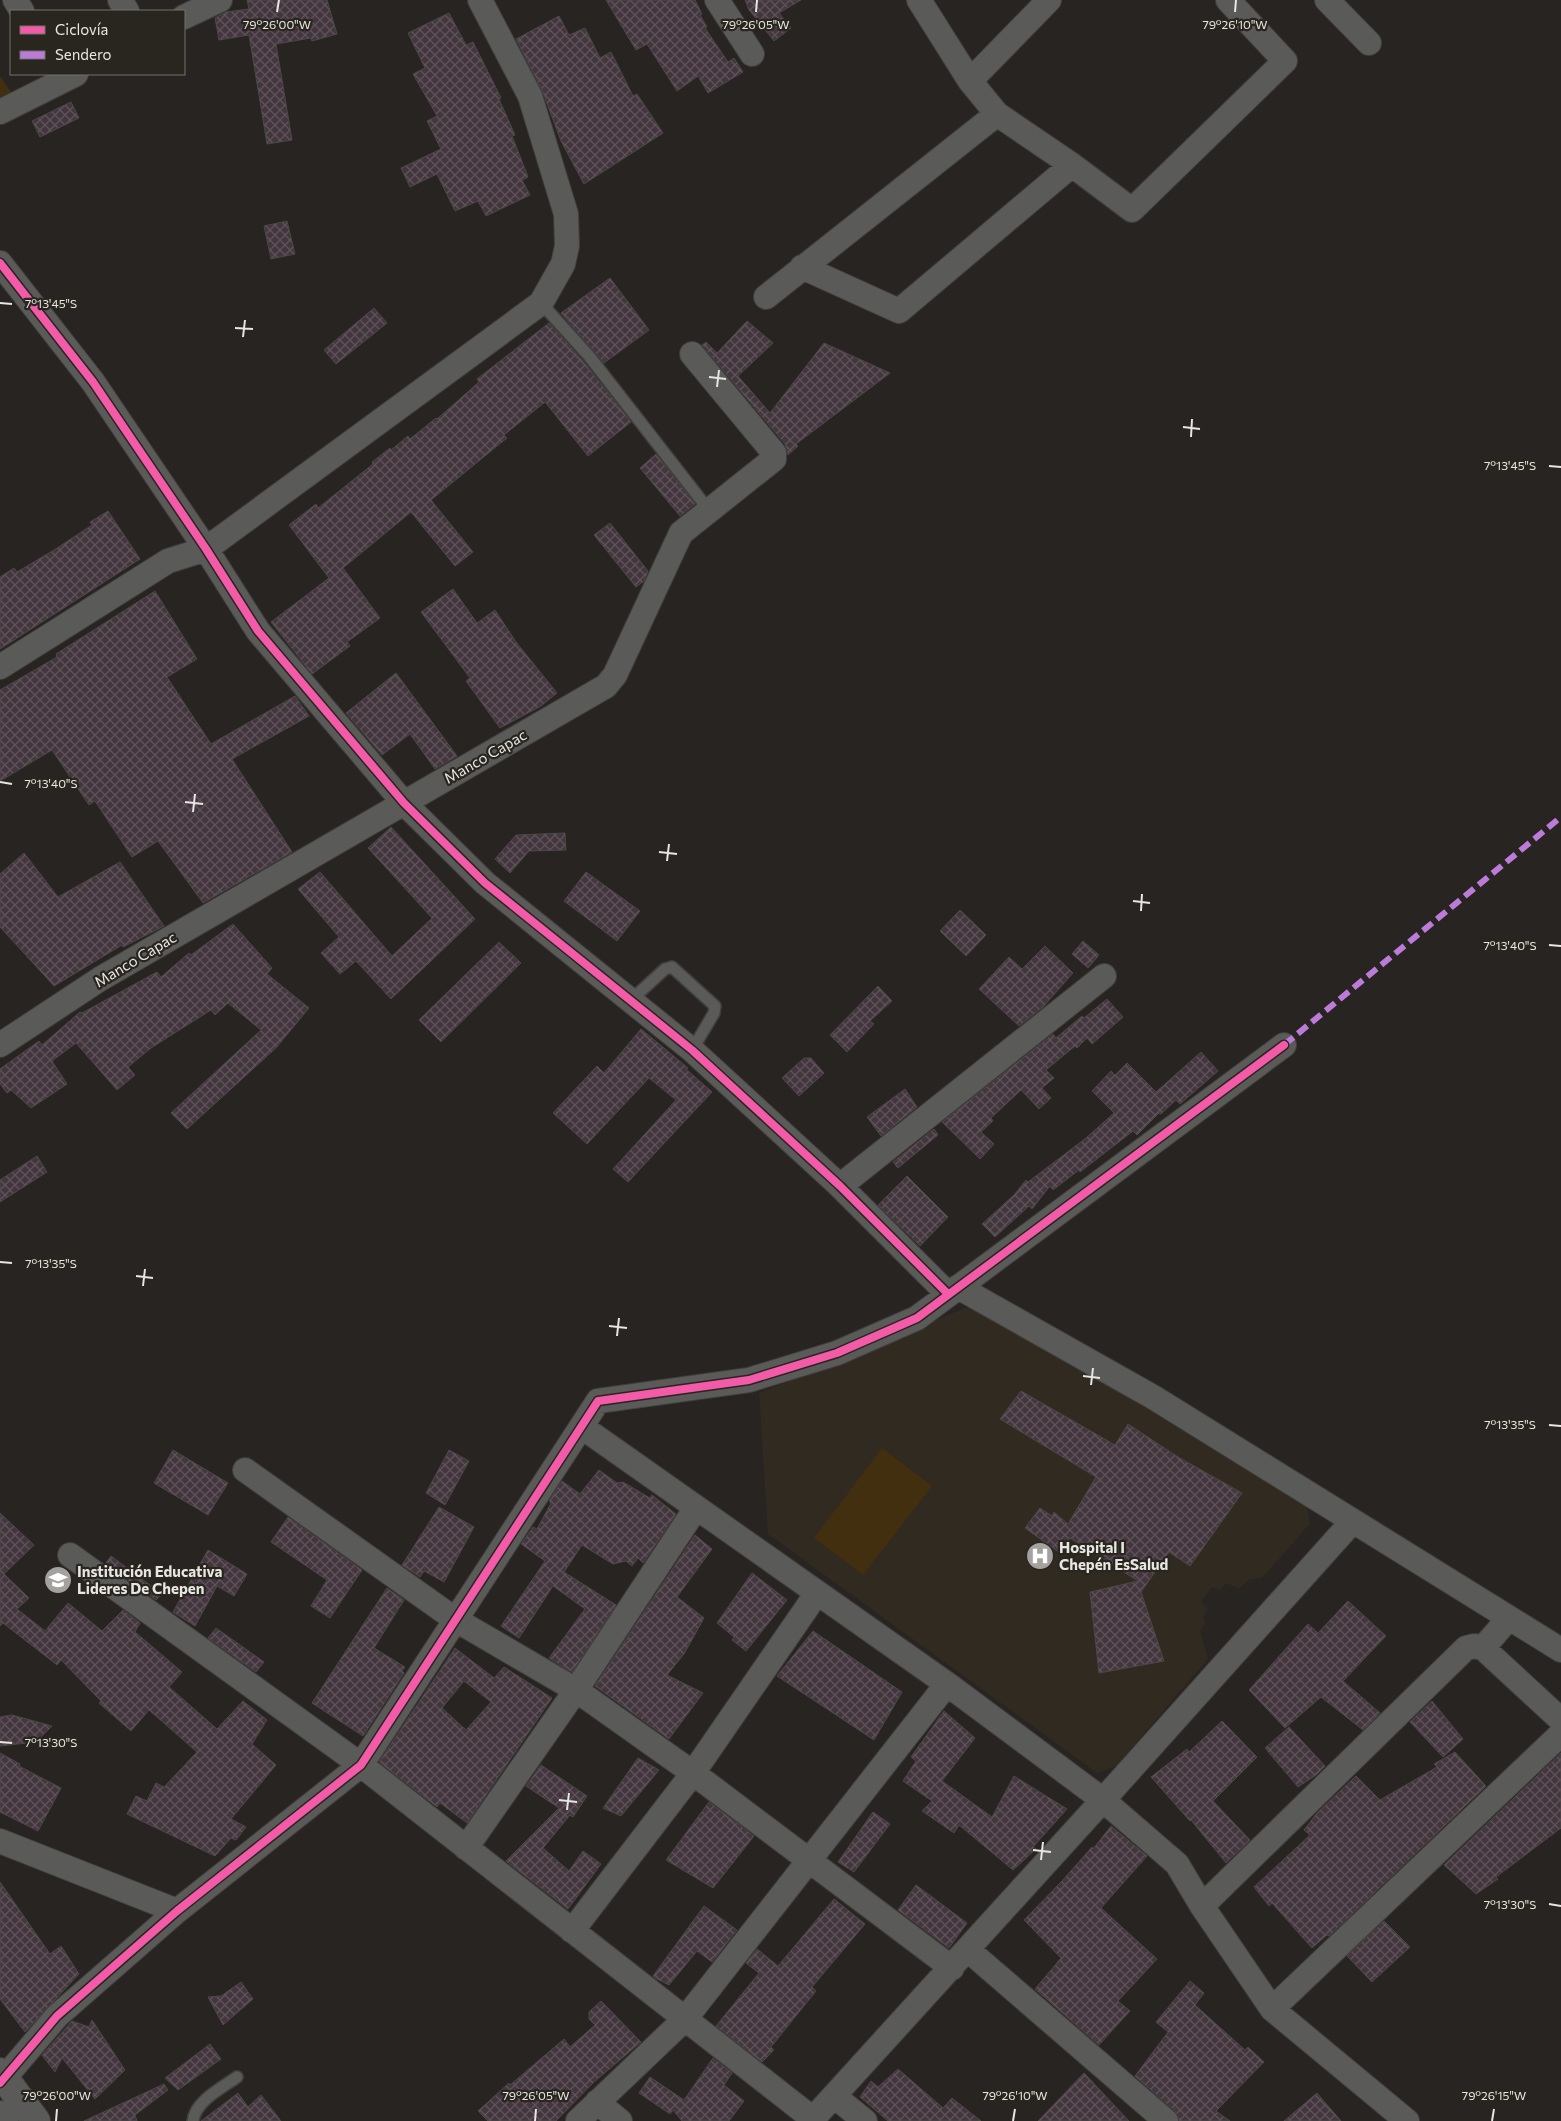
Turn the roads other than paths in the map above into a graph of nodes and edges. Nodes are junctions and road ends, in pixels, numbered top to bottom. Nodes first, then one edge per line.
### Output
1 (220, 0) edge
2 (480, 0) edge
3 (717, 0) edge
4 (919, 0) edge
5 (1049, 0) edge
6 (1228, 0) edge
7 (1327, 0) edge
8 (185, 17) edge
9 (1369, 43) dead end
10 (752, 54) dead end
11 (68, 76) edge
12 (970, 81) junction
13 (0, 112) edge
14 (997, 114) junction
15 (1072, 165) junction
16 (0, 262) edge
17 (802, 267) junction
18 (766, 296) dead end
19 (541, 303) junction
20 (692, 354) dead end
21 (708, 509) junction
22 (206, 549) junction
23 (0, 667) edge
24 (404, 803) junction
25 (1104, 976) dead end
26 (630, 1001) junction
27 (0, 1045) edge
28 (1284, 1045) dead end
29 (692, 1050) junction
30 (840, 1186) junction
31 (953, 1290) junction
32 (582, 1427) junction
33 (245, 1470) dead end
34 (696, 1508) junction
35 (1352, 1522) junction
36 (70, 1555) dead end
37 (817, 1593) junction
38 (1509, 1618) junction
39 (456, 1620) junction
40 (1483, 1648) junction
41 (1561, 1650) edge
42 (947, 1684) junction
43 (576, 1690) junction
44 (1561, 1720) edge
45 (1561, 1734) edge
46 (362, 1766) junction
47 (694, 1773) junction
48 (1103, 1800) junction
49 (0, 1840) edge
50 (466, 1848) junction
51 (809, 1860) junction
52 (1202, 1906) junction
53 (177, 1911) junction
54 (572, 1930) junction
55 (968, 1950) junction
56 (952, 1968) junction
57 (1272, 2009) junction
58 (685, 2020) junction
59 (237, 2077) dead end
60 (2, 2078) edge
61 (834, 2096) junction
62 (598, 2102) junction
63 (0, 2115) edge
64 (812, 2120) edge
65 (4, 2121) edge
66 (36, 2121) edge
67 (193, 2121) edge
68 (578, 2121) edge
69 (620, 2121) edge
70 (866, 2121) edge
71 (1166, 2121) edge
72 (1407, 2121) edge

1 - 8 street
2 - 19 street
3 - 10 street
4 - 12 street
5 - 12 street
6 - 15 street
7 - 9 street
11 - 13 street
12 - 14 street
14 - 15 street
14 - 17 street
15 - 17 street
16 - 22 street
17 - 18 street
19 - 21 lane
19 - 22 street
20 - 21 street, Manco Capac
21 - 24 street, Manco Capac
22 - 23 street
22 - 24 street
24 - 26 street
24 - 27 street, Manco Capac
25 - 30 street
26 - 29 street
26 - 29 lane
28 - 31 street
29 - 30 street
30 - 31 street
31 - 32 street
31 - 35 street
32 - 34 street
32 - 39 street
33 - 39 street
34 - 37 street
34 - 43 street
35 - 38 street
35 - 48 street
36 - 46 street
37 - 42 street
37 - 47 street
38 - 40 street
38 - 41 street
39 - 43 street
39 - 46 street
40 - 44 street
40 - 52 street
42 - 48 street
42 - 51 street
43 - 47 street
43 - 50 street
45 - 57 street
46 - 50 street
46 - 53 street
47 - 51 street
47 - 54 street
48 - 52 street
48 - 55 street
49 - 53 street
50 - 54 street
51 - 56 street
51 - 58 street
52 - 57 street
53 - 60 street
54 - 58 street
55 - 56 street
55 - 71 street
56 - 61 street
57 - 72 street
58 - 62 street
58 - 64 street
59 - 67 lane
60 - 66 street
61 - 64 street
61 - 70 street
62 - 68 street
62 - 69 street
63 - 65 street

